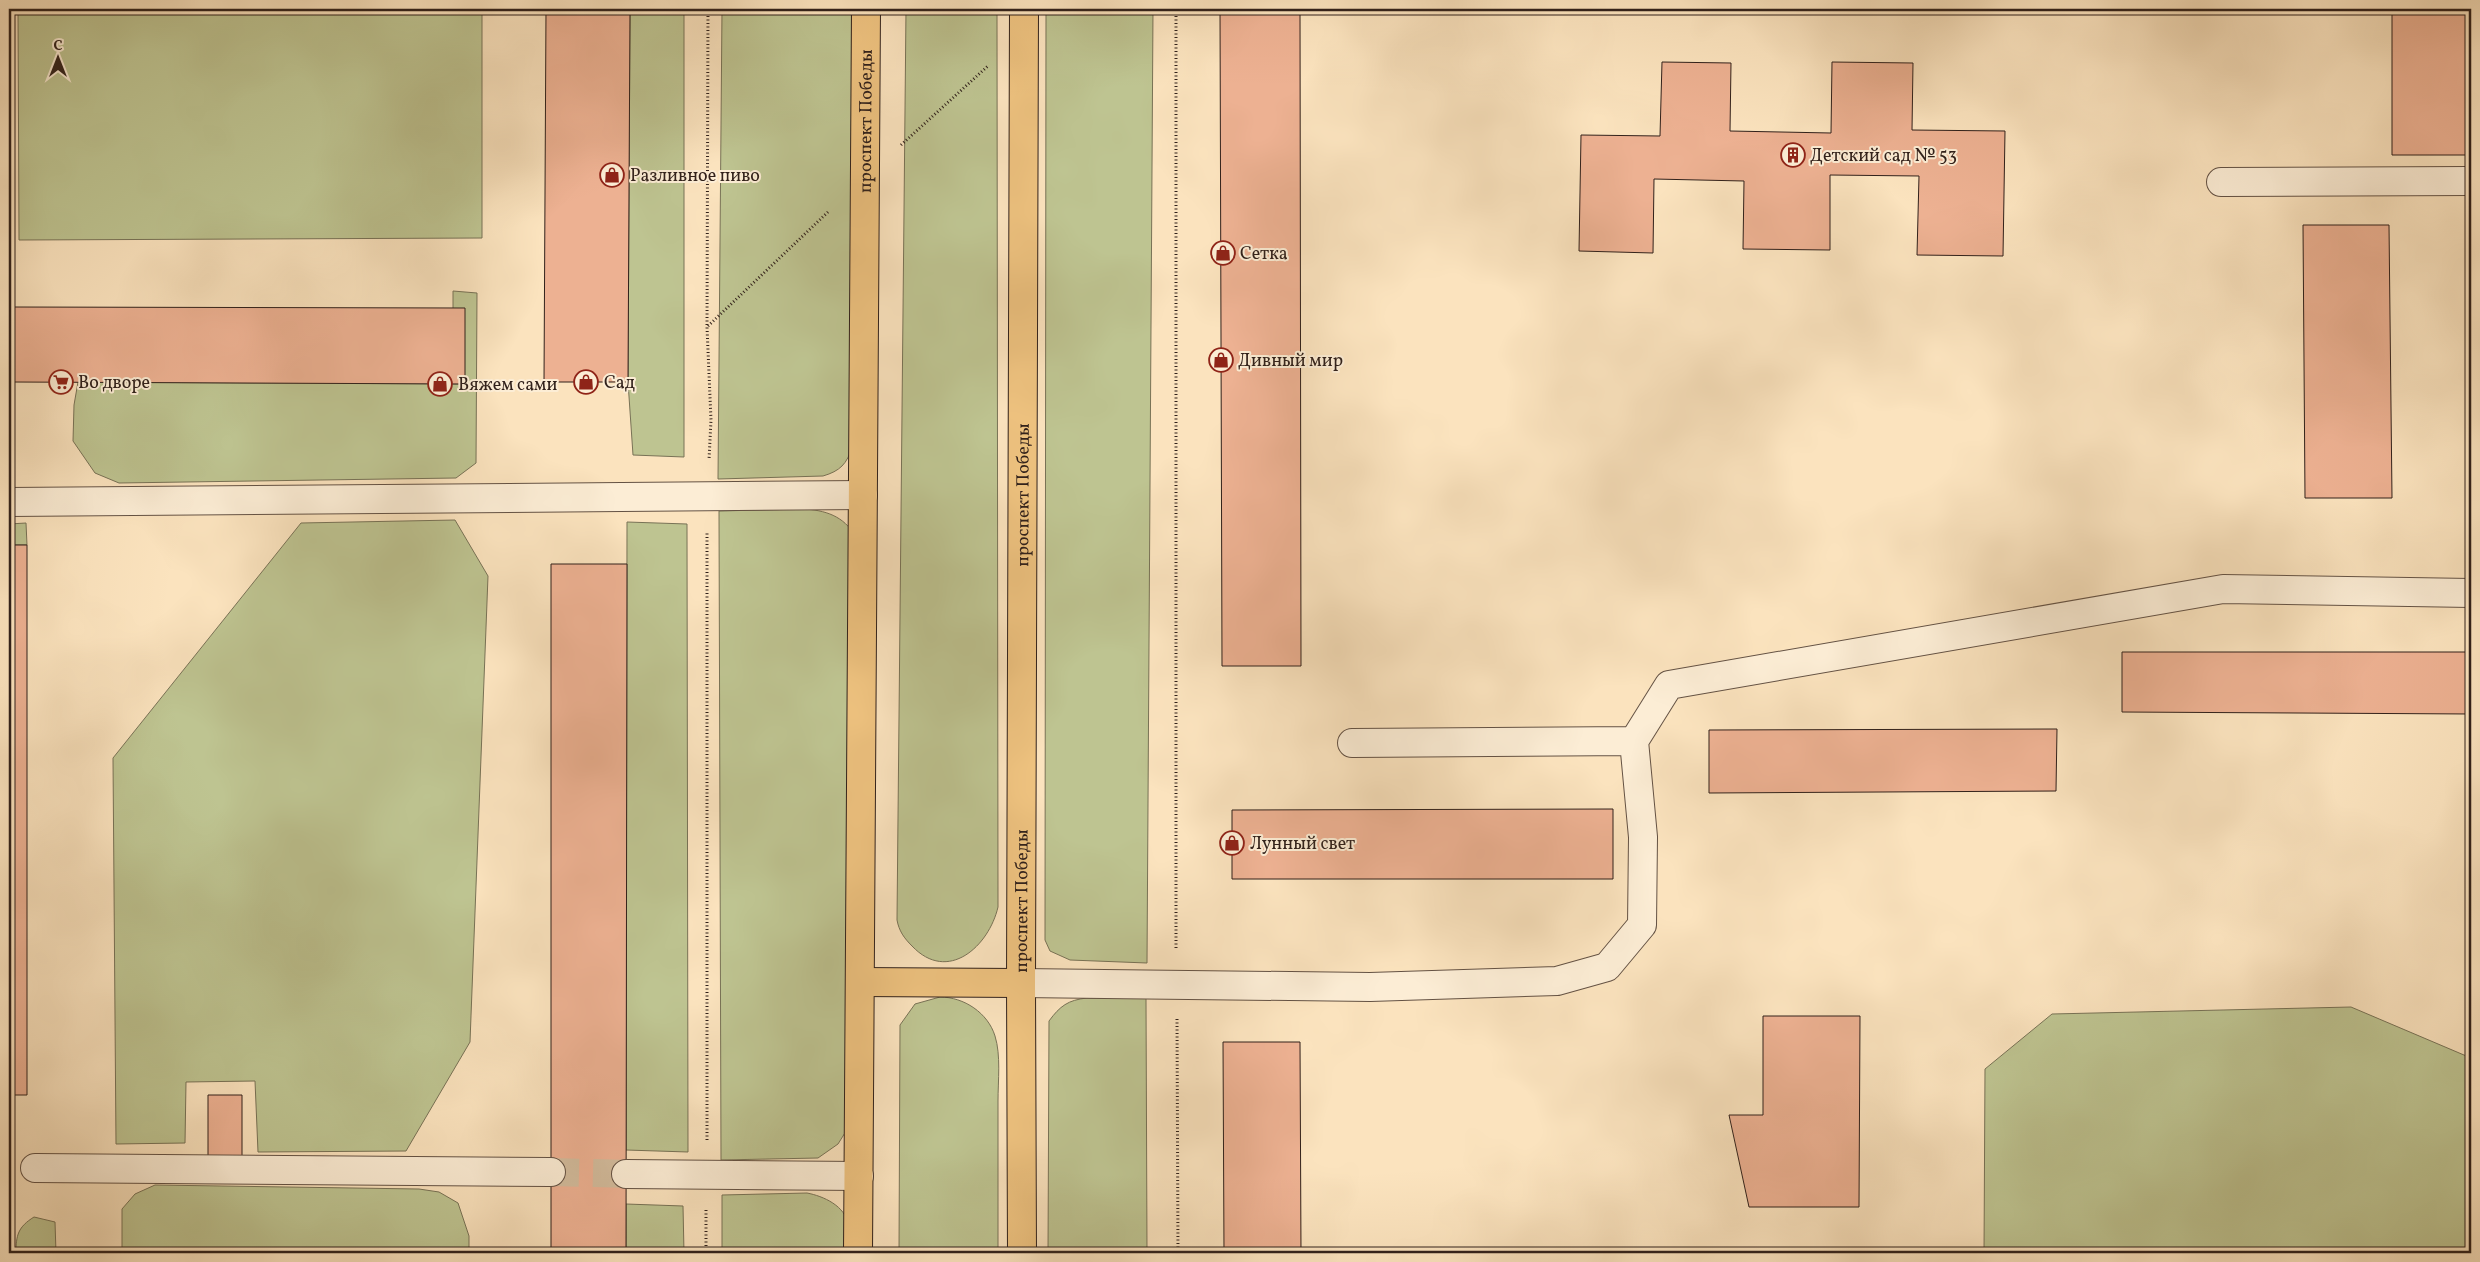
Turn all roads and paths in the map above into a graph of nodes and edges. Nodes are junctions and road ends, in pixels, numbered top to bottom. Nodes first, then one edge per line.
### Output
1 (708, 9) edge
2 (866, 9) edge
3 (1024, 9) edge
4 (1176, 9) edge
5 (2471, 181) edge
6 (2221, 182) dead end
7 (863, 495) junction
8 (707, 496) junction
9 (9, 502) edge
10 (2471, 593) edge
11 (1634, 741) junction
12 (1352, 743) dead end
13 (860, 982) junction
14 (1021, 984) junction
15 (1176, 984) junction
16 (35, 1168) dead end
17 (551, 1172) tunnel mouth
18 (626, 1174) tunnel mouth
19 (706, 1174) junction
20 (859, 1176) junction
21 (706, 1253) edge
22 (858, 1253) edge
23 (1022, 1253) edge
24 (1178, 1253) edge

1 - 8 path
2 - 7 main road, проспект Победы
3 - 14 main road, проспект Победы
4 - 15 path
5 - 6 lane
7 - 8 lane
7 - 13 main road, проспект Победы
8 - 9 lane
8 - 19 path
10 - 11 lane
11 - 12 lane
11 - 15 lane
13 - 14 main road, проспект Победы
13 - 20 main road, проспект Победы
14 - 15 lane
14 - 23 main road, проспект Победы
15 - 24 path
16 - 17 lane
18 - 19 lane
19 - 20 lane
19 - 21 path
20 - 22 main road, проспект Победы

